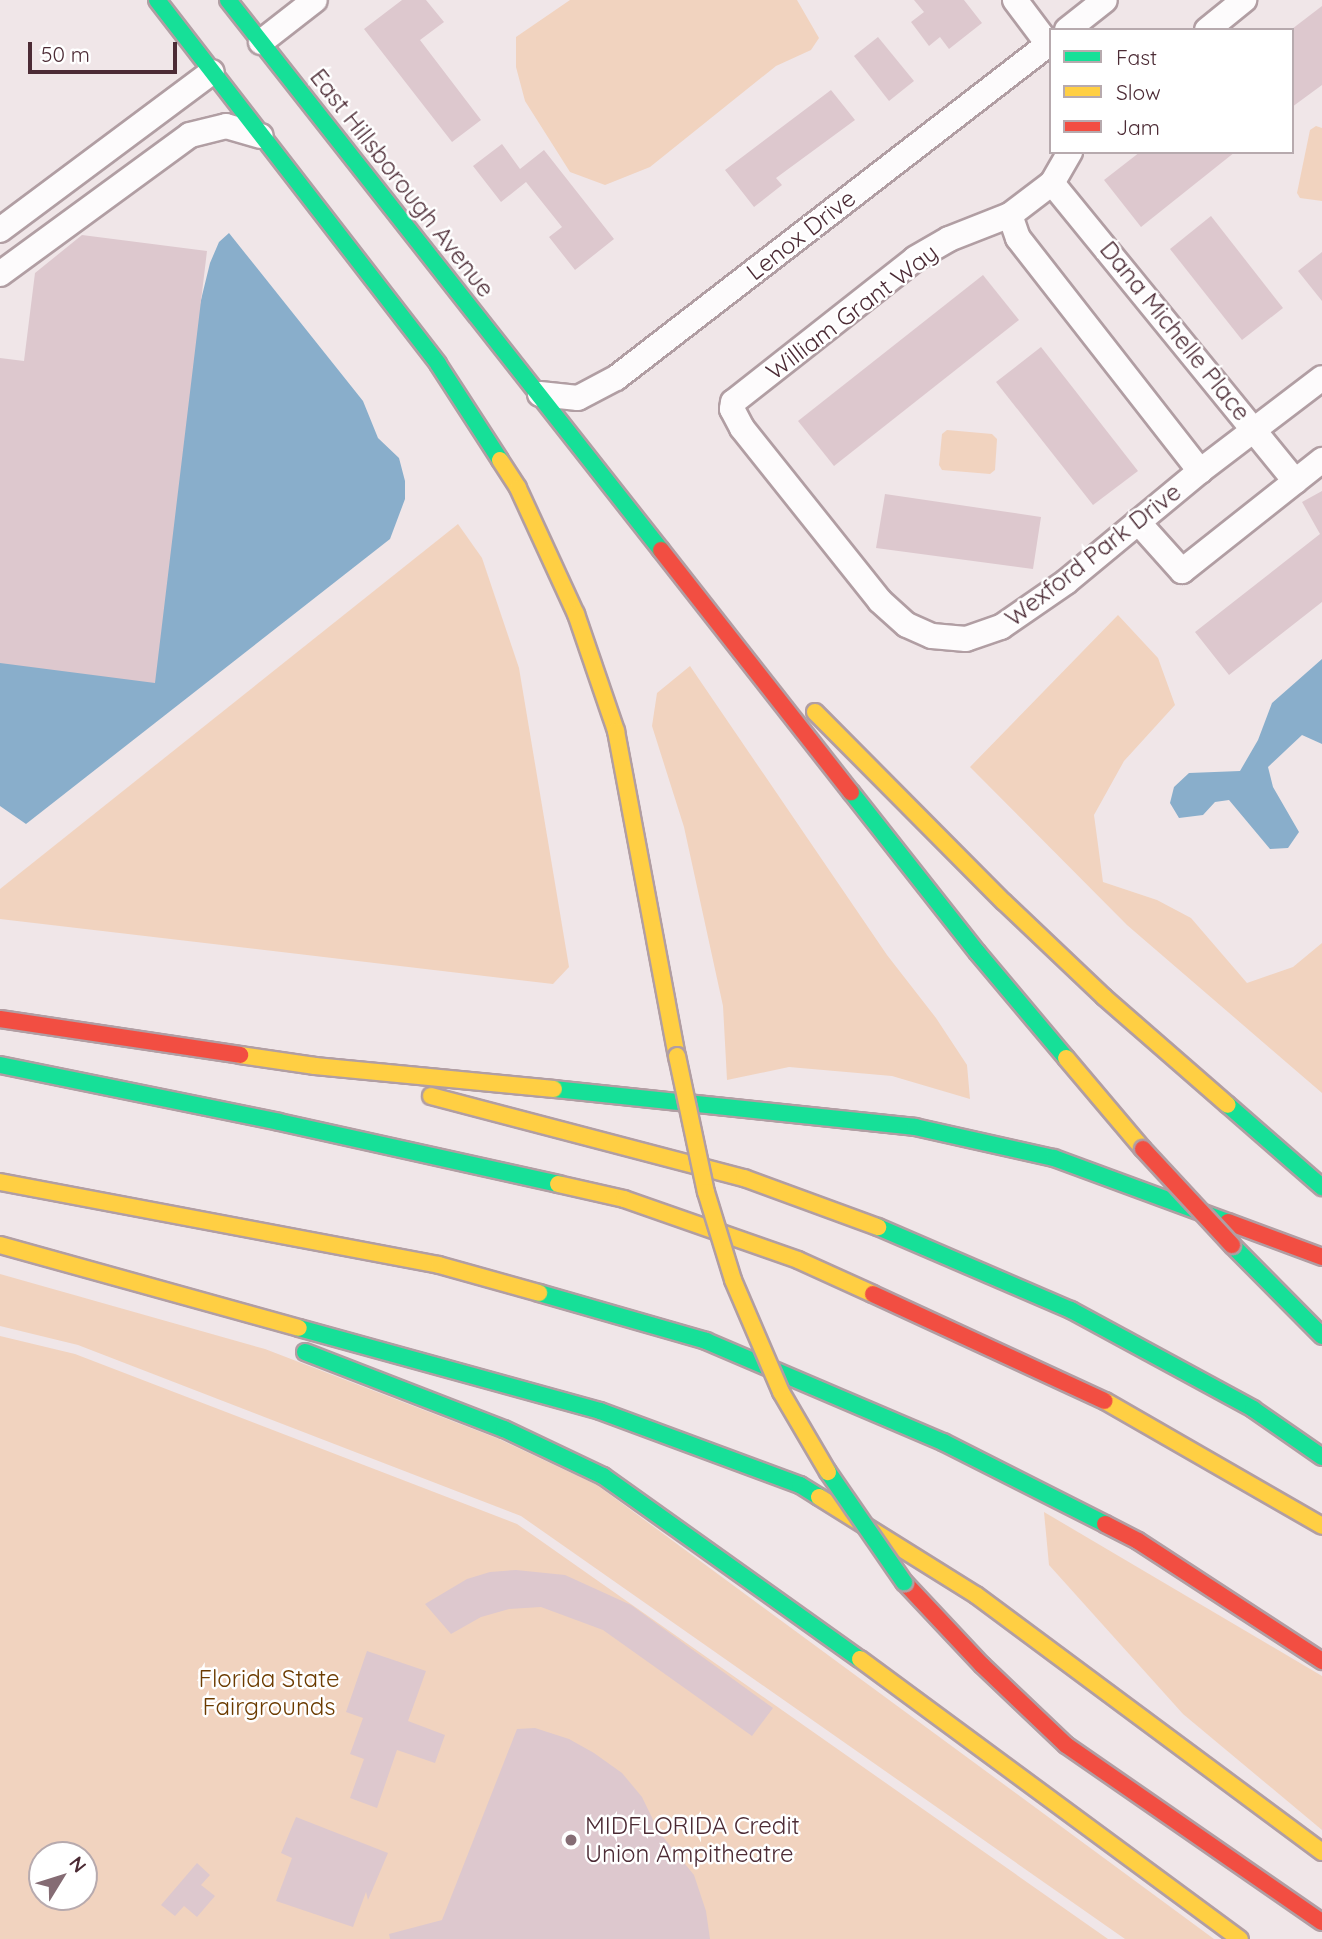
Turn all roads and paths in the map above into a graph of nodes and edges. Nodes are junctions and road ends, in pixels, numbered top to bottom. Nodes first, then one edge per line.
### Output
1 (157, 0) edge
2 (228, 0) edge
3 (315, 0) edge
4 (1015, 0) edge
5 (1105, 0) edge
6 (1244, 0) edge
7 (1069, 28) edge
8 (1209, 28) edge
9 (1049, 33) edge
10 (249, 40) junction
11 (1049, 44) edge
12 (225, 72) junction
13 (261, 135) junction
14 (1069, 154) edge
15 (1052, 183) junction
16 (358, 192) dead end
17 (1010, 215) junction
18 (0, 230) edge
19 (415, 237) junction
20 (0, 274) edge
21 (1322, 378) edge
22 (540, 394) junction
23 (733, 402) joint
24 (1255, 431) junction
25 (1322, 460) edge
26 (1200, 471) junction
27 (1295, 481) junction
28 (1138, 522) junction
29 (688, 585) junction
30 (787, 684) dead end
31 (807, 704) dead end
32 (0, 1020) edge
33 (0, 1065) edge
34 (315, 1066) junction
35 (0, 1182) edge
36 (1322, 1187) edge
37 (0, 1245) edge
38 (1322, 1257) edge
39 (97, 1272) junction
40 (262, 1336) dead end
41 (1322, 1336) edge
42 (288, 1346) dead end
43 (1322, 1457) edge
44 (1322, 1526) edge
45 (1322, 1661) edge
46 (1144, 1801) junction
47 (1322, 1852) edge
48 (1322, 1922) edge
49 (1300, 1928) dead end
50 (1240, 1939) edge

1 - 12 main road
2 - 10 main road, East Hillsborough Avenue
3 - 10 street
4 - 9 street
5 - 7 street, Lenox Drive
6 - 8 street
10 - 19 main road, East Hillsborough Avenue
11 - 22 street, Lenox Drive
12 - 13 main road
12 - 18 street
13 - 20 street
13 - 46 main road, bridge
14 - 15 street, William Grant Way
15 - 17 street, William Grant Way
15 - 24 street, Dana Michelle Place
16 - 19 main road
17 - 23 street, William Grant Way
17 - 26 street
19 - 22 main road, East Hillsborough Avenue
21 - 24 street, Wexford Park Drive
22 - 29 main road, East Hillsborough Avenue
23 - 28 street, Wexford Park Drive
24 - 26 street, Wexford Park Drive
24 - 27 street, Dana Michelle Place
25 - 27 street
26 - 28 street, Wexford Park Drive
27 - 28 street
29 - 30 main road
29 - 41 main road, bridge
31 - 36 main road
32 - 34 main road
33 - 44 main road
34 - 38 main road
34 - 43 main road
35 - 45 main road
37 - 39 main road
39 - 40 main road
39 - 47 main road
42 - 50 main road
46 - 48 main road
46 - 49 main road

